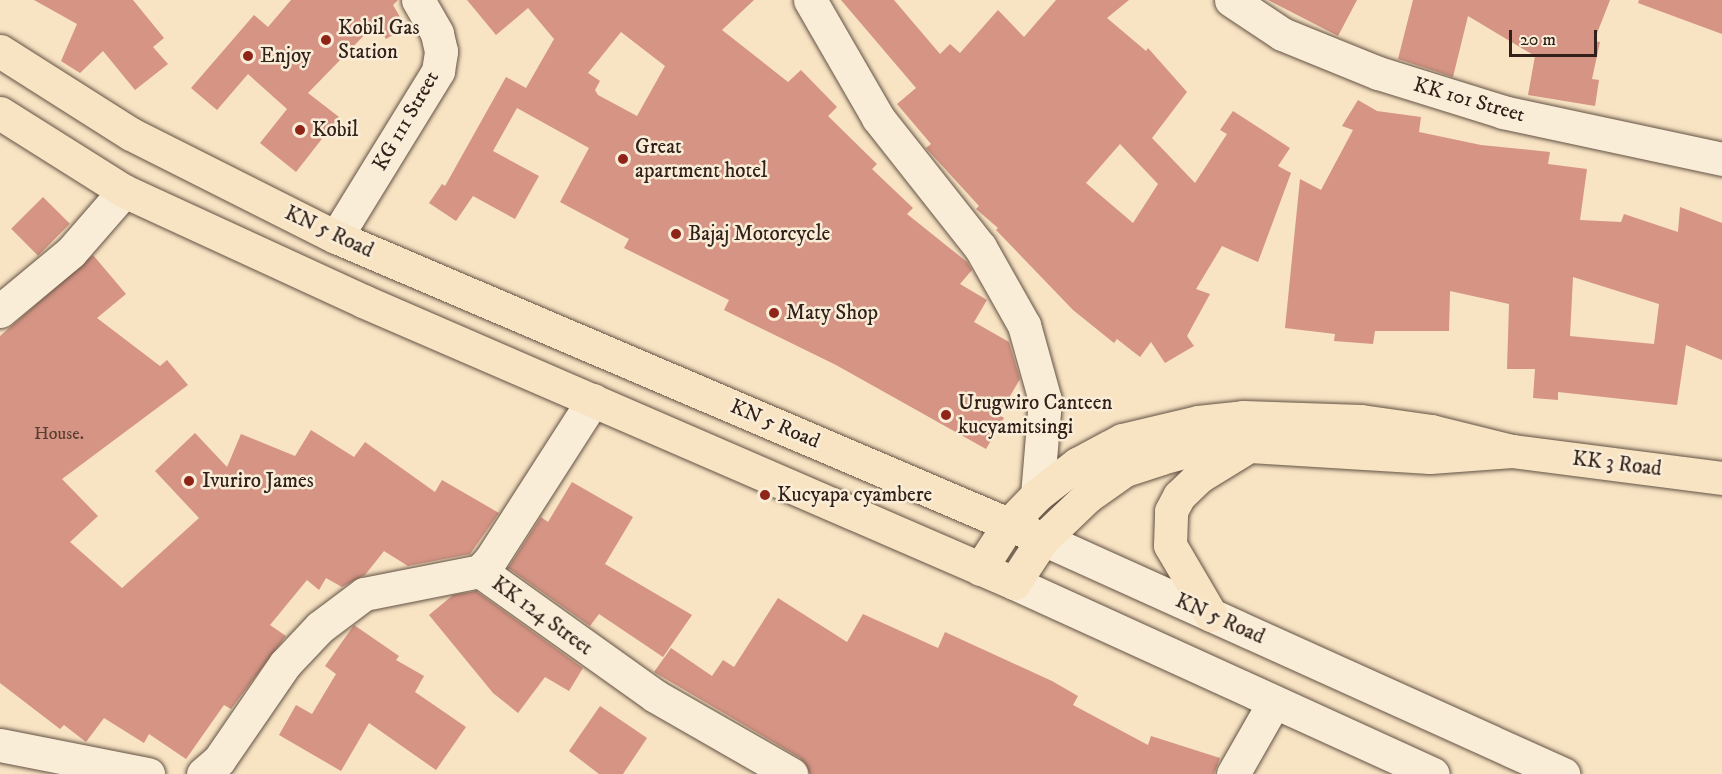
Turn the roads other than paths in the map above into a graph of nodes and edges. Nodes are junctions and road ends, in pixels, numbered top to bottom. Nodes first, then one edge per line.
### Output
1 (418, 0) edge
2 (810, 0) edge
3 (1231, 0) edge
4 (0, 51) edge
5 (0, 113) edge
6 (1722, 159) edge
7 (124, 191) junction
8 (336, 237) junction
9 (0, 310) edge
10 (593, 400) junction
11 (1250, 446) junction
12 (1512, 451) junction
13 (1722, 478) edge
14 (1037, 495) junction
15 (1009, 524) junction
16 (1043, 539) junction
17 (980, 569) junction
18 (480, 571) junction
19 (1014, 583) junction
20 (1211, 615) junction
21 (1274, 702) junction
22 (0, 745) edge
23 (148, 774) edge
24 (203, 774) edge
25 (791, 774) edge
26 (1233, 774) edge
27 (1433, 774) edge
28 (1563, 774) edge

1 - 8 street, KG 111 Street
2 - 14 street
3 - 6 street, KK 101 Street
4 - 8 highway, KN 5 Road
5 - 7 highway
7 - 9 street
7 - 10 highway
8 - 15 highway, KN 5 Road
10 - 17 highway
10 - 18 street
11 - 12 highway
11 - 16 highway
11 - 20 highway
12 - 13 highway, KK 3 Road
12 - 14 highway
14 - 15 highway
15 - 16 highway, KN 5 Road
15 - 17 highway
16 - 19 highway
16 - 20 street, KN 5 Road
17 - 19 highway
18 - 24 street, KK 124 Street
18 - 25 street, KK 124 Street
19 - 21 street
20 - 28 street, KN 5 Road
21 - 26 street
21 - 27 street
22 - 23 street

